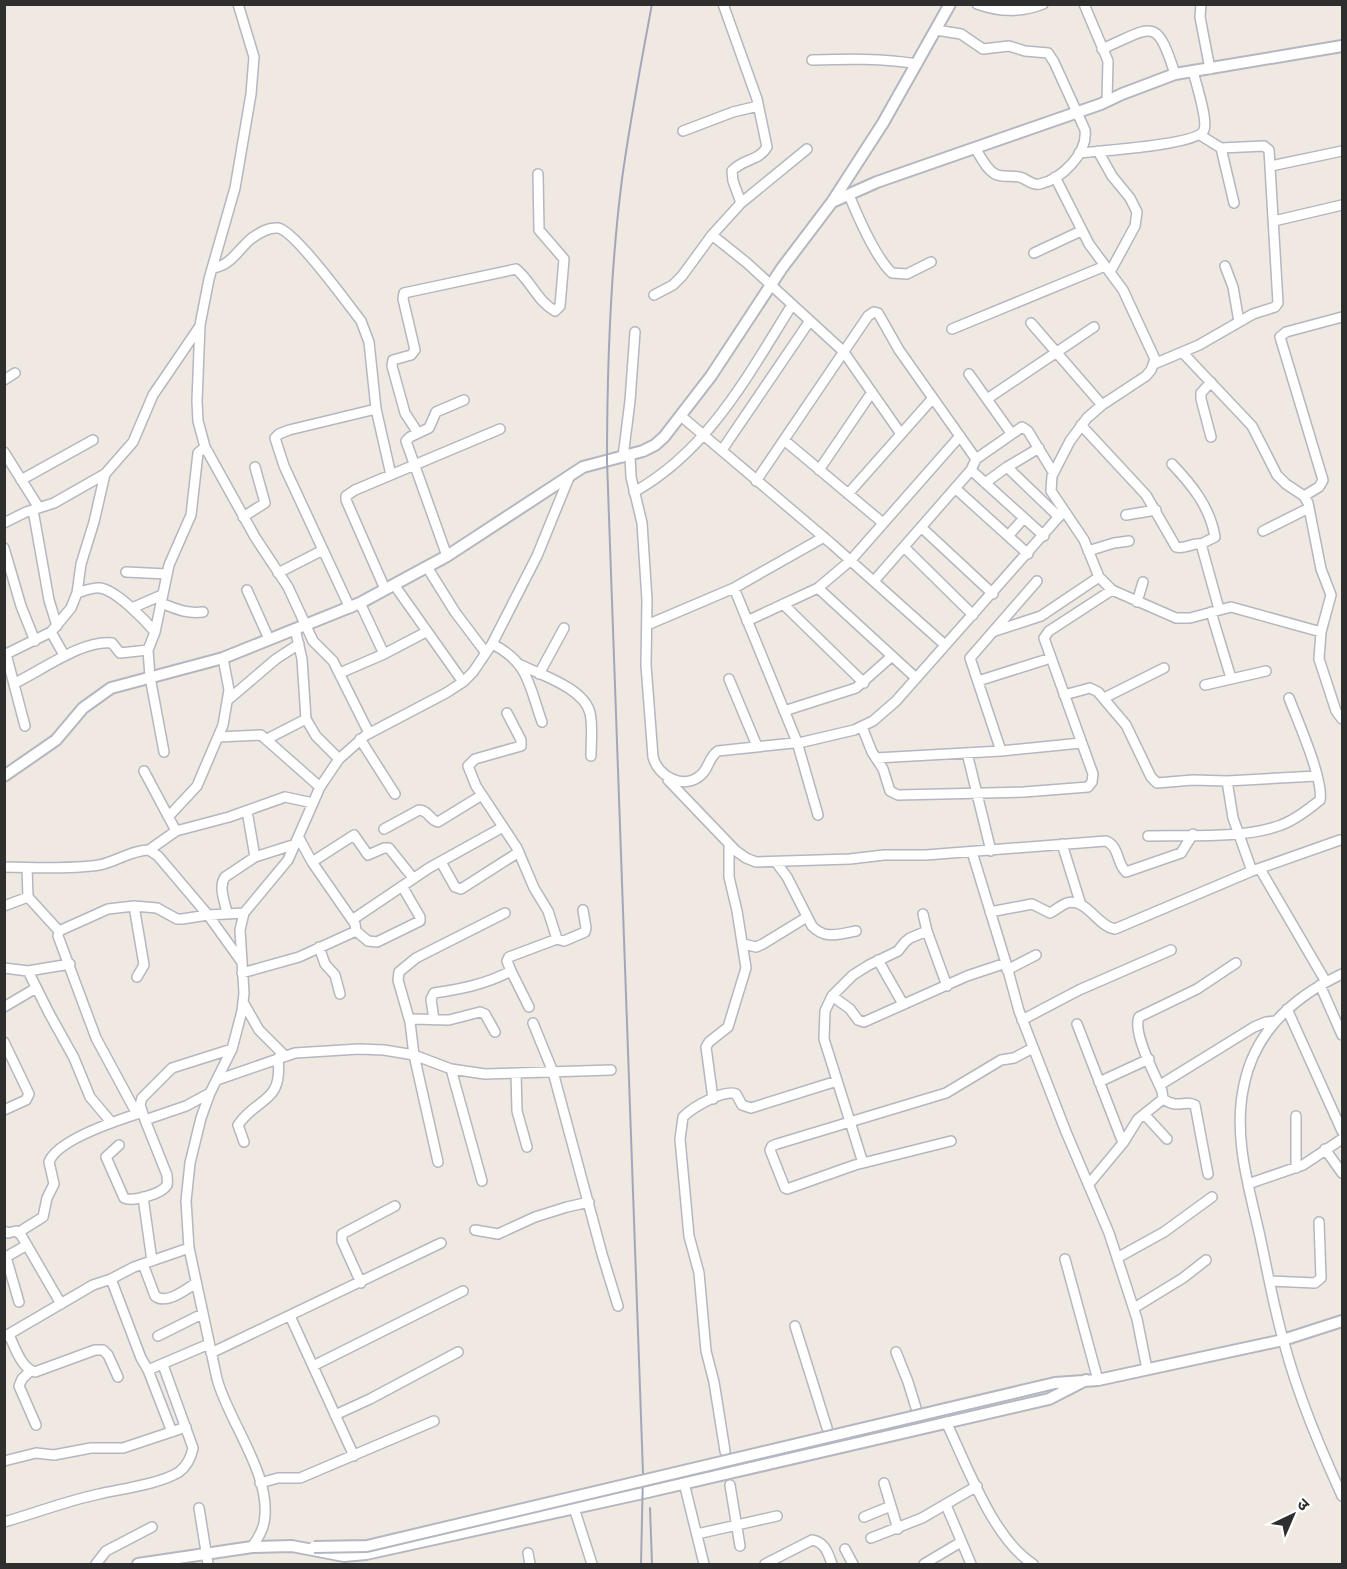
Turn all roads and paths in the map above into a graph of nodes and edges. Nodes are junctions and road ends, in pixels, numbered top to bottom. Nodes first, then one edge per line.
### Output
1 (238, 4) edge
2 (723, 4) edge
3 (950, 4) edge
4 (977, 4) edge
5 (1043, 4) edge
6 (1201, 4) edge
7 (1086, 5) edge
8 (995, 7) edge
9 (936, 30) junction
10 (1342, 46) edge
11 (1102, 49) junction
12 (812, 60) dead end
13 (917, 64) junction
14 (1210, 69) junction
15 (1193, 71) junction
16 (1175, 74) junction
17 (1107, 101) junction
18 (758, 106) junction
19 (1077, 113) junction
20 (683, 131) dead end
21 (1200, 135) junction
22 (975, 148) junction
23 (1221, 148) junction
24 (807, 149) dead end
25 (1098, 151) junction
26 (1342, 151) edge
27 (1079, 153) junction
28 (1271, 166) junction
29 (538, 174) dead end
30 (1055, 177) junction
31 (849, 195) junction
32 (832, 202) junction
33 (1234, 202) dead end
34 (741, 203) junction
35 (1342, 205) edge
36 (1274, 221) junction
37 (1081, 231) junction
38 (712, 235) junction
39 (1034, 253) dead end
40 (932, 262) dead end
41 (1224, 266) dead end
42 (213, 268) junction
43 (1108, 269) junction
44 (771, 286) junction
45 (654, 295) dead end
46 (792, 305) junction
47 (1342, 317) edge
48 (809, 322) junction
49 (1239, 322) junction
50 (1031, 323) dead end
51 (200, 325) junction
52 (1094, 327) dead end
53 (952, 329) dead end
54 (635, 332) dead end
55 (843, 351) junction
56 (1056, 352) junction
57 (1182, 352) junction
58 (1154, 364) junction
59 (15, 373) dead end
60 (969, 374) dead end
61 (4, 380) edge
62 (1211, 382) junction
63 (872, 392) junction
64 (933, 399) junction
65 (987, 399) junction
66 (464, 400) dead end
67 (1102, 405) junction
68 (376, 409) junction
69 (681, 416) junction
70 (1081, 425) junction
71 (500, 429) dead end
72 (1011, 433) junction
73 (418, 434) junction
74 (901, 434) junction
75 (705, 435) junction
76 (960, 436) junction
77 (1211, 437) dead end
78 (93, 440) dead end
79 (784, 440) junction
80 (205, 447) junction
81 (1039, 448) junction
82 (722, 450) junction
83 (4, 452) edge
84 (626, 457) junction
85 (975, 459) junction
86 (1172, 464) dead end
87 (255, 466) dead end
88 (414, 466) junction
89 (1007, 467) junction
90 (819, 470) junction
91 (971, 470) junction
92 (1053, 472) junction
93 (105, 474) junction
94 (391, 475) junction
95 (570, 475) junction
96 (21, 480) junction
97 (756, 481) junction
98 (985, 483) junction
99 (955, 488) junction
100 (634, 492) junction
101 (848, 494) junction
102 (1304, 496) junction
103 (1309, 508) junction
104 (36, 509) junction
105 (1156, 510) junction
106 (1061, 514) junction
107 (1126, 515) dead end
108 (243, 517) junction
109 (1024, 518) junction
110 (4, 523) edge
111 (883, 523) junction
112 (921, 526) junction
113 (1263, 531) dead end
114 (1008, 536) junction
115 (1044, 536) junction
116 (824, 537) junction
117 (1129, 541) dead end
118 (1201, 544) junction
119 (903, 547) junction
120 (4, 548) edge
121 (323, 550) junction
122 (1088, 551) junction
123 (1028, 554) junction
124 (447, 556) junction
125 (850, 560) junction
126 (427, 567) junction
127 (126, 572) dead end
128 (278, 573) junction
129 (167, 574) junction
130 (1099, 578) junction
131 (874, 581) junction
132 (1037, 581) dead end
133 (1143, 582) dead end
134 (390, 587) junction
135 (734, 588) junction
136 (818, 588) junction
137 (247, 590) dead end
138 (1112, 590) junction
139 (77, 593) junction
140 (993, 594) junction
141 (162, 599) junction
142 (1137, 602) junction
143 (783, 604) junction
144 (355, 606) junction
145 (132, 608) junction
146 (1215, 610) junction
147 (204, 612) dead end
148 (973, 615) junction
149 (747, 621) junction
150 (647, 625) junction
151 (300, 627) junction
152 (564, 628) dead end
153 (54, 629) junction
154 (155, 632) junction
155 (426, 632) junction
156 (994, 632) junction
157 (1320, 632) junction
158 (269, 639) junction
159 (35, 641) junction
160 (299, 644) junction
161 (492, 644) junction
162 (945, 645) junction
163 (148, 650) junction
164 (486, 653) junction
165 (5, 654) edge
166 (384, 654) junction
167 (64, 655) junction
168 (892, 656) junction
169 (223, 658) junction
170 (1051, 658) junction
171 (521, 665) junction
172 (1164, 668) dead end
173 (1266, 671) dead end
174 (340, 673) junction
175 (539, 674) junction
176 (150, 677) junction
177 (916, 678) junction
178 (1231, 678) junction
179 (729, 679) dead end
180 (978, 681) junction
181 (463, 682) junction
182 (15, 683) junction
183 (864, 683) junction
184 (1205, 685) dead end
185 (1064, 695) junction
186 (1104, 698) junction
187 (1289, 698) dead end
188 (229, 699) junction
189 (784, 711) junction
190 (507, 713) dead end
191 (306, 719) junction
192 (1342, 719) edge
193 (542, 722) dead end
194 (25, 726) dead end
195 (862, 727) junction
196 (369, 733) junction
197 (218, 737) junction
198 (267, 739) junction
199 (360, 739) junction
200 (797, 742) junction
201 (1081, 743) junction
202 (757, 747) junction
203 (1001, 751) junction
204 (164, 752) dead end
205 (967, 753) junction
206 (591, 756) dead end
207 (876, 758) junction
208 (339, 759) junction
209 (144, 771) dead end
210 (4, 776) edge
211 (1317, 776) junction
212 (667, 778) junction
213 (1227, 782) junction
214 (320, 787) junction
215 (395, 794) dead end
216 (976, 794) junction
217 (483, 795) junction
218 (313, 803) junction
219 (247, 811) junction
220 (818, 815) dead end
221 (169, 816) junction
222 (503, 827) junction
223 (384, 829) dead end
224 (176, 831) junction
225 (1238, 833) junction
226 (1193, 834) junction
227 (1148, 836) dead end
228 (1340, 840) dead end
229 (297, 841) junction
230 (729, 844) junction
231 (1062, 844) junction
232 (149, 850) junction
233 (991, 851) junction
234 (519, 852) junction
235 (972, 852) junction
236 (255, 857) junction
237 (312, 862) junction
238 (441, 862) junction
239 (776, 862) junction
240 (4, 867) edge
241 (27, 868) junction
242 (1256, 870) junction
243 (413, 878) junction
244 (402, 886) junction
245 (28, 897) junction
246 (1081, 905) junction
247 (4, 906) edge
248 (134, 906) junction
249 (583, 910) dead end
250 (990, 912) junction
251 (227, 913) junction
252 (244, 913) junction
253 (505, 913) dead end
254 (923, 914) dead end
255 (208, 915) junction
256 (807, 917) junction
257 (352, 920) junction
258 (59, 931) junction
259 (356, 931) junction
260 (856, 931) dead end
261 (927, 932) junction
262 (557, 939) junction
263 (743, 944) junction
264 (319, 947) junction
265 (1171, 950) dead end
266 (1036, 955) dead end
267 (878, 960) junction
268 (241, 961) junction
269 (1236, 963) dead end
270 (70, 964) junction
271 (1006, 966) junction
272 (4, 968) edge
273 (28, 971) junction
274 (511, 971) junction
275 (242, 973) junction
276 (1342, 974) edge
277 (137, 977) dead end
278 (1323, 983) junction
279 (947, 986) junction
280 (36, 988) junction
281 (340, 994) dead end
282 (832, 996) junction
283 (243, 1002) junction
284 (903, 1004) junction
285 (4, 1007) edge
286 (529, 1007) dead end
287 (1287, 1009) junction
288 (434, 1020) junction
289 (1022, 1020) junction
290 (410, 1022) junction
291 (1276, 1022) junction
292 (533, 1023) dead end
293 (1340, 1023) edge
294 (1077, 1024) dead end
295 (495, 1032) dead end
296 (1342, 1035) edge
297 (4, 1042) edge
298 (1033, 1048) junction
299 (232, 1049) junction
300 (414, 1055) junction
301 (7, 1056) edge
302 (281, 1057) junction
303 (1149, 1059) junction
304 (451, 1069) junction
305 (611, 1070) dead end
306 (553, 1072) junction
307 (516, 1073) junction
308 (217, 1080) junction
309 (837, 1081) junction
310 (1099, 1082) junction
311 (1160, 1085) junction
312 (210, 1093) junction
313 (713, 1099) junction
314 (1163, 1099) junction
315 (4, 1110) edge
316 (1144, 1114) junction
317 (141, 1116) junction
318 (1296, 1116) dead end
319 (849, 1121) junction
320 (111, 1122) junction
321 (1342, 1131) edge
322 (1167, 1139) dead end
323 (1342, 1139) edge
324 (951, 1141) dead end
325 (244, 1142) dead end
326 (1123, 1143) junction
327 (119, 1145) dead end
328 (527, 1147) dead end
329 (1325, 1149) junction
330 (438, 1162) dead end
331 (863, 1163) junction
332 (1296, 1168) junction
333 (1342, 1173) edge
334 (1208, 1174) dead end
335 (482, 1181) dead end
336 (1089, 1184) junction
337 (1248, 1184) junction
338 (144, 1197) junction
339 (1212, 1197) dead end
340 (589, 1202) junction
341 (395, 1206) dead end
342 (1319, 1222) dead end
343 (475, 1230) dead end
344 (4, 1231) edge
345 (19, 1232) junction
346 (441, 1243) dead end
347 (27, 1245) junction
348 (189, 1248) junction
349 (1117, 1258) junction
350 (1065, 1259) dead end
351 (1206, 1260) dead end
352 (148, 1262) junction
353 (111, 1279) junction
354 (1270, 1281) junction
355 (361, 1282) junction
356 (196, 1284) junction
357 (463, 1291) dead end
358 (19, 1302) dead end
359 (61, 1304) junction
360 (618, 1306) dead end
361 (1134, 1308) junction
362 (202, 1314) junction
363 (290, 1316) junction
364 (1342, 1321) edge
365 (795, 1326) dead end
366 (7, 1336) edge
367 (158, 1336) dead end
368 (1283, 1340) junction
369 (210, 1349) junction
370 (458, 1352) dead end
371 (896, 1352) dead end
372 (164, 1365) junction
373 (313, 1366) junction
374 (1147, 1369) junction
375 (148, 1370) junction
376 (30, 1371) junction
377 (118, 1377) dead end
378 (1086, 1380) junction
379 (1098, 1380) junction
380 (916, 1408) dead end
381 (335, 1415) junction
382 (434, 1421) dead end
383 (946, 1422) junction
384 (36, 1425) dead end
385 (186, 1427) junction
386 (827, 1428) dead end
387 (172, 1432) junction
388 (725, 1451) dead end
389 (354, 1456) junction
390 (4, 1461) edge
391 (260, 1483) junction
392 (684, 1483) junction
393 (884, 1483) dead end
394 (730, 1485) dead end
395 (976, 1486) junction
396 (1342, 1496) edge
397 (946, 1505) junction
398 (891, 1506) junction
399 (199, 1508) dead end
400 (574, 1508) junction
401 (4, 1510) edge
402 (777, 1516) dead end
403 (864, 1517) dead end
404 (5, 1521) edge
405 (737, 1525) junction
406 (152, 1527) dead end
407 (898, 1529) junction
408 (697, 1534) junction
409 (871, 1538) dead end
410 (961, 1542) junction
411 (292, 1546) junction
412 (740, 1546) dead end
413 (252, 1547) junction
414 (845, 1549) dead end
415 (528, 1553) dead end
416 (207, 1559) edge
417 (368, 1559) edge
418 (775, 1562) edge
419 (96, 1564) edge
420 (139, 1564) edge
421 (530, 1564) edge
422 (592, 1564) edge
423 (704, 1564) edge
424 (765, 1564) edge
425 (832, 1564) edge
426 (853, 1564) edge
427 (924, 1564) edge
428 (971, 1564) edge
429 (1033, 1564) edge

1 - 42 street
2 - 18 street
3 - 9 street
4 - 8 street
5 - 8 street
6 - 14 street
7 - 11 street
9 - 13 street
9 - 19 street
10 - 14 street
11 - 16 street
11 - 17 street
12 - 13 street
13 - 32 street
14 - 15 street
15 - 16 street
15 - 21 street
16 - 17 street
17 - 19 street
18 - 20 street
18 - 34 street
19 - 22 street
19 - 27 street
21 - 23 street
21 - 25 street
22 - 30 street
22 - 31 street
23 - 28 street
23 - 33 street
24 - 34 street
25 - 27 street
25 - 43 street
26 - 28 street
27 - 30 street
28 - 36 street
29 - 73 street
30 - 37 street
31 - 32 street
31 - 40 street
32 - 44 street
34 - 38 street
35 - 36 street
36 - 49 street
37 - 39 street
37 - 43 street
38 - 44 street
38 - 45 street
41 - 49 street
42 - 51 street
42 - 68 street
43 - 53 street
43 - 58 street
44 - 46 street
44 - 69 street
46 - 48 street
46 - 75 street
47 - 102 street
48 - 55 street
48 - 82 street
49 - 57 street
50 - 56 street
51 - 80 street
51 - 93 street
52 - 56 street
54 - 84 street
55 - 63 street
55 - 64 street
55 - 79 street
56 - 65 street
56 - 67 street
57 - 58 street
57 - 62 street
58 - 67 street
59 - 61 street
60 - 65 street
62 - 77 street
62 - 102 street
63 - 74 street
63 - 90 street
64 - 74 street
64 - 76 street
65 - 72 street
66 - 73 street
67 - 70 street
68 - 94 street
68 - 121 street
69 - 75 street
69 - 84 street
70 - 92 street
70 - 105 street
71 - 88 street
72 - 81 street
72 - 85 street
73 - 88 street
74 - 101 street
75 - 82 street
75 - 100 street
76 - 85 street
76 - 111 street
78 - 96 street
79 - 90 street
79 - 97 street
80 - 108 street
80 - 129 street
81 - 89 street
81 - 92 street
82 - 97 street
83 - 96 street
84 - 95 street
84 - 100 street
85 - 91 street
86 - 118 street
87 - 108 street
88 - 94 street
88 - 124 street
89 - 98 street
89 - 106 street
90 - 101 street
91 - 98 street
91 - 99 street
92 - 106 street
93 - 104 street
93 - 139 street
94 - 134 street
95 - 124 street
95 - 161 street
96 - 104 street
97 - 116 street
98 - 109 street
99 - 112 street
99 - 114 street
100 - 150 street
101 - 111 street
102 - 103 street
103 - 113 street
103 - 157 street
104 - 110 street
104 - 153 street
105 - 107 street
105 - 118 street
106 - 115 street
106 - 122 street
108 - 128 street
109 - 114 street
109 - 115 street
111 - 125 street
112 - 119 street
112 - 140 street
114 - 123 street
115 - 123 street
116 - 125 street
116 - 135 street
117 - 122 street
118 - 146 street
119 - 131 street
119 - 148 street
120 - 159 street
121 - 128 street
121 - 144 street
122 - 130 street
123 - 140 street
124 - 126 street
125 - 131 street
125 - 136 street
126 - 134 street
126 - 164 street
127 - 129 street
128 - 151 street
129 - 141 street
130 - 138 street
130 - 156 street
131 - 162 street
132 - 156 street
133 - 142 street
134 - 144 street
134 - 155 street
135 - 149 street
135 - 150 street
136 - 143 street
136 - 168 street
137 - 158 street
138 - 142 street
138 - 170 street
139 - 145 street
139 - 153 street
140 - 148 street
141 - 145 street
141 - 147 street
141 - 154 street
142 - 146 street
143 - 149 street
143 - 183 street
144 - 151 street
144 - 166 street
145 - 154 street
146 - 157 street
146 - 178 street
148 - 162 street
149 - 189 street
150 - 212 street
151 - 158 street
151 - 160 street
151 - 174 street
152 - 175 street
153 - 159 street
153 - 167 street
154 - 163 street
155 - 166 street
155 - 181 street
156 - 180 street
157 - 192 street
158 - 169 street
159 - 165 street
160 - 188 street
160 - 191 street
161 - 164 street
161 - 171 street
162 - 177 street
163 - 167 street
163 - 176 street
164 - 181 street
165 - 182 street
166 - 174 street
167 - 182 street
168 - 177 street
168 - 183 street
169 - 176 street
169 - 188 street
170 - 180 street
170 - 185 street
171 - 175 street
171 - 193 street
172 - 186 street
173 - 178 street
174 - 196 street
175 - 206 street
176 - 204 street
176 - 210 street
177 - 195 street
178 - 184 street
179 - 202 street
180 - 203 street
181 - 196 street
182 - 194 street
183 - 189 street
185 - 186 street
185 - 201 street
186 - 213 street
187 - 211 street
188 - 197 street
189 - 200 street
190 - 217 street
191 - 198 street
191 - 208 street
195 - 200 street
195 - 207 street
196 - 199 street
197 - 198 street
197 - 221 street
198 - 214 street
199 - 208 street
199 - 215 street
200 - 202 street
200 - 220 street
201 - 203 street
201 - 216 street
202 - 212 street
203 - 205 street
205 - 207 street
205 - 216 street
207 - 216 street
208 - 214 street
209 - 221 street
211 - 213 street
211 - 225 street
212 - 230 street
213 - 225 street
214 - 218 street
216 - 233 street
217 - 222 street
217 - 223 street
218 - 219 street
218 - 229 street
219 - 224 street
219 - 236 street
221 - 224 street
222 - 234 street
222 - 238 street
224 - 232 street
225 - 226 street
225 - 242 street
226 - 227 street
226 - 231 street
228 - 242 street
229 - 236 street
229 - 237 street
229 - 252 street
230 - 239 street
230 - 263 street
231 - 233 street
231 - 246 street
232 - 241 street
232 - 255 street
233 - 235 street
234 - 238 street
234 - 262 street
235 - 239 street
235 - 250 street
236 - 251 street
237 - 243 street
237 - 257 street
238 - 243 street
239 - 256 street
240 - 241 street
241 - 245 street
242 - 246 street
242 - 278 street
243 - 244 street
244 - 257 street
244 - 259 street
245 - 247 street
245 - 258 street
246 - 250 street
248 - 255 street
248 - 258 street
248 - 277 street
249 - 262 street
250 - 271 street
251 - 252 street
251 - 255 street
252 - 268 street
253 - 290 street
254 - 261 street
255 - 268 street
256 - 260 street
256 - 263 street
257 - 259 street
258 - 270 street
259 - 264 street
261 - 267 street
261 - 279 street
262 - 274 street
263 - 313 street
264 - 275 street
264 - 281 street
265 - 289 street
266 - 271 street
267 - 282 street
267 - 284 street
268 - 275 street
269 - 303 street
270 - 273 street
270 - 317 street
271 - 279 street
271 - 289 street
272 - 273 street
273 - 280 street
274 - 286 street
274 - 288 street
275 - 283 street
276 - 278 street
278 - 287 street
278 - 293 street
279 - 284 street
280 - 285 street
280 - 320 street
282 - 284 street
282 - 309 street
283 - 299 street
283 - 302 street
287 - 291 street
287 - 321 street
288 - 290 street
288 - 295 street
289 - 298 street
290 - 300 street
291 - 311 street
291 - 337 street
292 - 306 street
293 - 296 street
294 - 310 street
297 - 301 street
298 - 319 street
298 - 336 street
299 - 308 street
299 - 317 street
300 - 302 street
300 - 304 street
300 - 330 street
301 - 315 street
302 - 308 street
302 - 325 street
303 - 310 street
303 - 311 street
304 - 307 street
304 - 335 street
305 - 306 street
306 - 307 street
306 - 340 street
307 - 328 street
308 - 312 street
309 - 313 street
309 - 319 street
310 - 326 street
311 - 314 street
312 - 317 street
312 - 348 street
313 - 388 street
314 - 316 street
314 - 334 street
316 - 322 street
316 - 326 street
317 - 320 street
317 - 338 street
318 - 332 street
319 - 331 street
319 - 331 street
320 - 345 street
323 - 329 street
324 - 331 street
326 - 336 street
327 - 338 street
329 - 332 street
329 - 333 street
332 - 337 street
336 - 349 street
337 - 354 street
338 - 352 street
339 - 349 street
340 - 343 street
340 - 360 street
341 - 355 street
342 - 354 street
344 - 345 street
345 - 347 street
346 - 355 street
347 - 358 street
347 - 359 street
348 - 352 street
348 - 356 street
349 - 361 street
350 - 379 street
351 - 361 street
352 - 353 street
352 - 356 street
353 - 359 street
353 - 375 street
354 - 368 street
355 - 363 street
356 - 362 street
357 - 373 street
359 - 366 street
361 - 374 street
362 - 367 street
362 - 369 street
363 - 369 street
363 - 373 street
364 - 368 street
365 - 386 street
366 - 376 street
368 - 374 street
368 - 396 street
369 - 372 street
369 - 391 street
370 - 381 street
371 - 380 street
372 - 375 street
372 - 385 street
373 - 381 street
374 - 379 street
375 - 387 street
376 - 377 street
376 - 384 street
378 - 379 street
378 - 383 street
378 - 411 street, bridge
381 - 389 street
382 - 389 street
383 - 392 street
383 - 395 street
385 - 387 street
385 - 404 street
387 - 390 street
389 - 391 street
391 - 413 street
392 - 400 street
392 - 408 street
393 - 398 street
394 - 405 street
395 - 397 street
395 - 429 street
397 - 407 street
397 - 410 street
398 - 403 street
398 - 407 street
399 - 416 street
400 - 417 street
400 - 422 street
401 - 404 street
402 - 405 street
405 - 408 street
405 - 412 street
406 - 419 street
407 - 409 street
408 - 423 street
410 - 427 street
410 - 428 street
411 - 413 street
411 - 417 street
413 - 416 street
414 - 426 street
415 - 421 street
416 - 420 street
418 - 424 street
418 - 425 street

